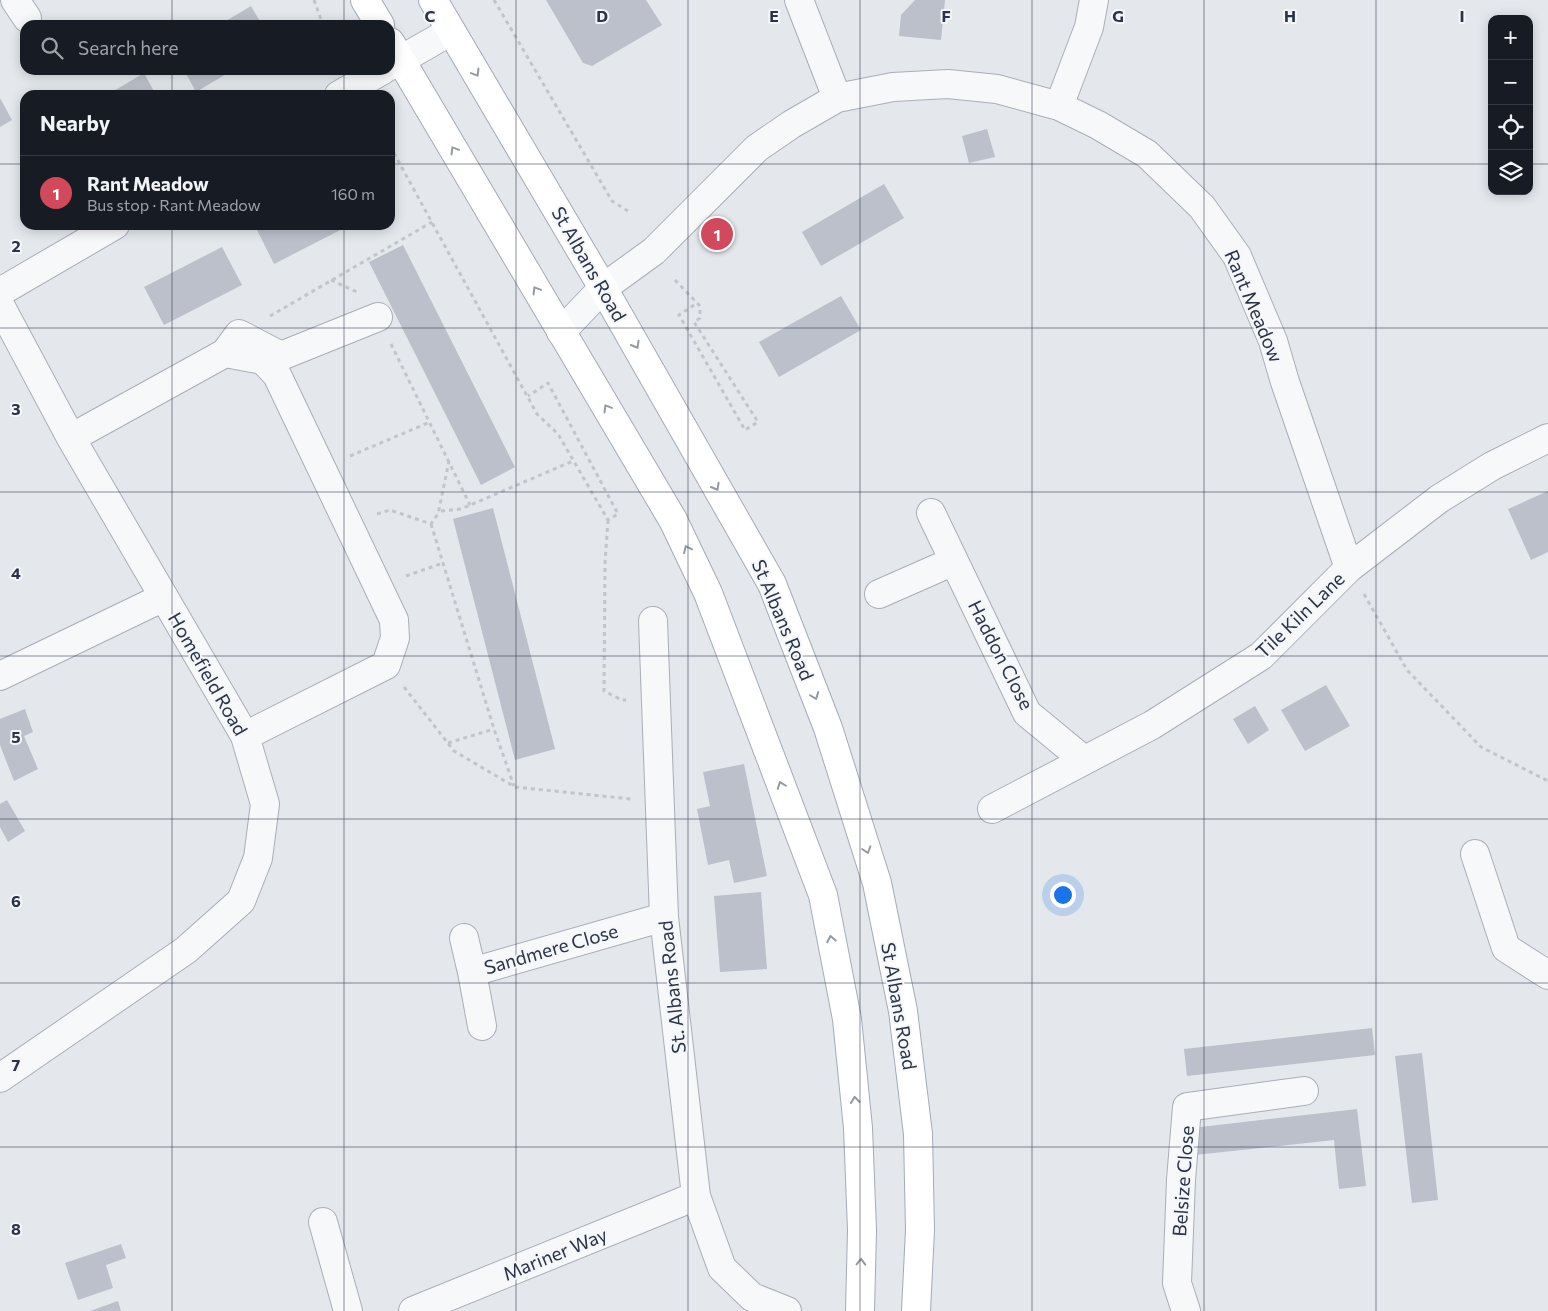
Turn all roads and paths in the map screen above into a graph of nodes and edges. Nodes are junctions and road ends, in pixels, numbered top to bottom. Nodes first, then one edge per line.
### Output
1 (314, 0) edge
2 (365, 0) edge
3 (433, 0) edge
4 (494, 0) edge
5 (799, 0) edge
6 (1094, 0) edge
7 (321, 20) edge
8 (377, 20) edge
9 (451, 31) junction
10 (395, 58) edge
11 (395, 66) edge
12 (369, 75) edge
13 (346, 90) edge
14 (837, 98) junction
15 (1059, 106) junction
16 (395, 155) edge
17 (631, 213) dead end
18 (432, 222) junction
19 (106, 230) edge
20 (331, 280) junction
21 (675, 280) dead end
22 (603, 288) junction
23 (0, 292) edge
24 (697, 303) junction
25 (0, 304) edge
26 (378, 316) junction
27 (561, 332) junction
28 (232, 343) junction
29 (528, 396) junction
30 (430, 422) junction
31 (71, 438) junction
32 (1548, 438) edge
33 (449, 460) junction
34 (573, 461) junction
35 (321, 468) junction
36 (470, 505) junction
37 (441, 510) dead end
38 (931, 513) dead end
39 (608, 520) junction
40 (431, 524) junction
41 (349, 525) junction
42 (954, 561) junction
43 (443, 563) junction
44 (1349, 568) junction
45 (378, 586) junction
46 (879, 594) dead end
47 (164, 597) junction
48 (652, 621) dead end
49 (386, 665) junction
50 (0, 676) edge
51 (656, 700) junction
52 (494, 729) junction
53 (245, 736) junction
54 (448, 743) junction
55 (1084, 760) junction
56 (1548, 781) edge
57 (515, 787) junction
58 (660, 802) junction
59 (992, 809) dead end
60 (1475, 854) dead end
61 (664, 917) junction
62 (464, 938) dead end
63 (472, 972) junction
64 (1548, 975) edge
65 (482, 1026) dead end
66 (0, 1078) edge
67 (1304, 1091) dead end
68 (696, 1196) junction
69 (323, 1222) dead end
70 (348, 1311) edge
71 (413, 1311) edge
72 (788, 1311) edge
73 (860, 1311) edge
74 (916, 1311) edge
75 (1186, 1311) edge

1 - 7 path
2 - 8 main road
3 - 9 main road, St Albans Road
4 - 17 path
5 - 14 street
6 - 15 street
9 - 10 street
9 -> 22 main road, St Albans Road
27 -> 11 main road
12 - 13 street
14 - 15 street, Rant Meadow
14 - 22 street, Rant Meadow
15 - 44 street, Rant Meadow
16 - 18 path
18 - 20 path
18 - 29 path
19 - 23 street
20 - 26 path
20 - 28 path
21 - 24 path
22 - 27 street, Rant Meadow
22 -> 74 main road, St Albans Road
24 - 24 path
25 - 31 street, Homefield Road
26 - 28 street
26 - 30 path
73 -> 27 main road
28 - 31 street
28 - 35 street
29 - 34 path
29 - 39 path
30 - 33 path
30 - 35 path
31 - 47 street, Homefield Road
32 - 44 street, Tile Kiln Lane
33 - 36 path
33 - 40 path
34 - 36 path
34 - 39 path
35 - 41 street
36 - 37 path
38 - 42 street, Haddon Close
39 - 51 path
40 - 41 path
40 - 43 path
41 - 45 street
42 - 46 street
42 - 55 street, Haddon Close
43 - 45 path
43 - 52 path
44 - 55 street, Tile Kiln Lane
44 - 56 path
45 - 49 street
47 - 50 street
47 - 53 street, Homefield Road
48 - 51 street, St. Albans Road
49 - 53 street
49 - 54 path
51 - 58 street, St. Albans Road
52 - 54 path
52 - 57 path
53 - 66 street, Homefield Road
54 - 57 path
55 - 59 street, Tile Kiln Lane
57 - 58 path
58 - 61 street, St. Albans Road
60 - 64 street
61 - 63 street, Sandmere Close
61 - 68 street, St. Albans Road
62 - 63 street, Sandmere Close
63 - 65 street
67 - 75 street, Belsize Close
68 - 71 street, Mariner Way
68 - 72 street, St. Albans Road
69 - 70 street

